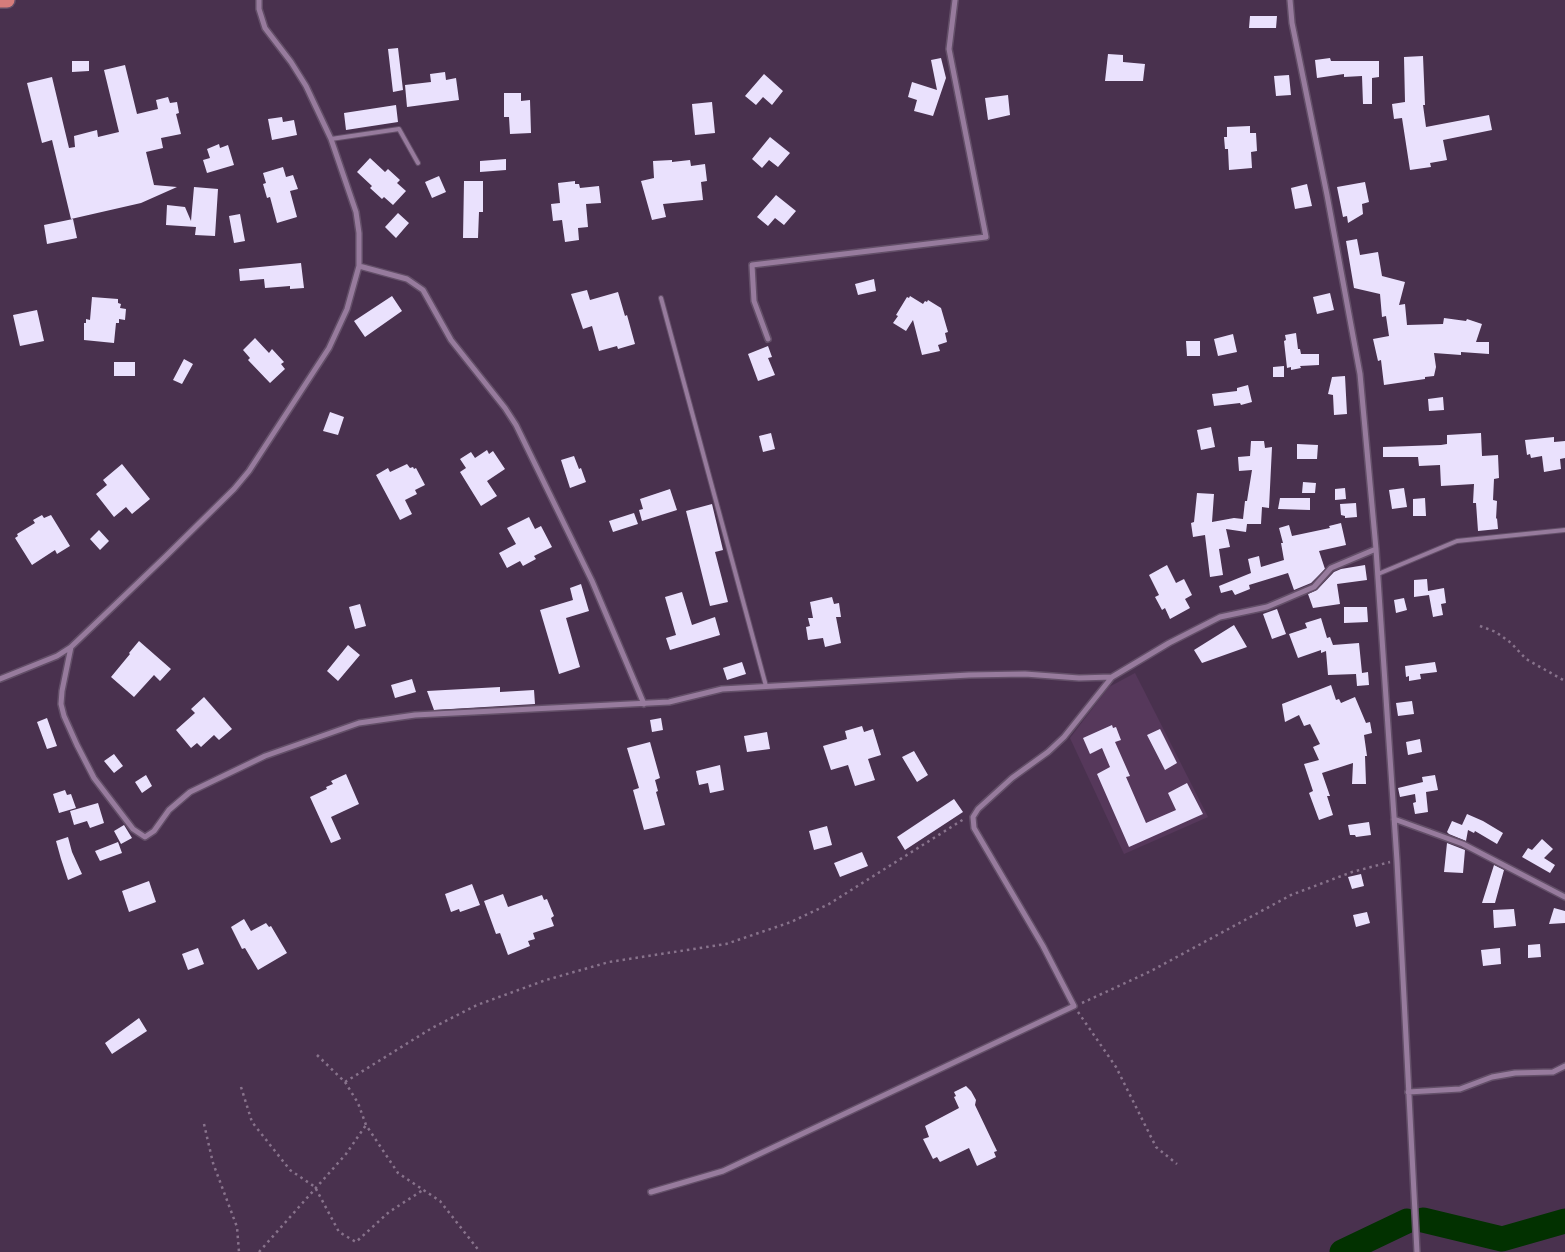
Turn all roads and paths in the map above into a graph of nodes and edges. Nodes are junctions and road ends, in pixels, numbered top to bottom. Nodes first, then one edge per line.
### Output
1 (0, 0) edge
2 (7, 0) edge
3 (260, 0) edge
4 (955, 0) edge
5 (1290, 0) edge
6 (331, 139) junction
7 (418, 163) dead end
8 (359, 266) junction
9 (661, 298) dead end
10 (768, 340) dead end
11 (1565, 530) edge
12 (1376, 549) junction
13 (1378, 574) junction
14 (1480, 626) dead end
15 (72, 647) junction
16 (1112, 676) junction
17 (0, 679) edge
18 (1565, 681) edge
19 (766, 686) junction
20 (644, 704) junction
21 (973, 817) junction
22 (1394, 819) junction
23 (1397, 860) junction
24 (1565, 897) edge
25 (1074, 1006) junction
26 (317, 1055) dead end
27 (1565, 1066) edge
28 (344, 1082) junction
29 (241, 1087) dead end
30 (1408, 1092) junction
31 (204, 1124) dead end
32 (366, 1125) junction
33 (1177, 1164) dead end
34 (315, 1187) junction
35 (423, 1190) junction
36 (651, 1192) dead end
37 (239, 1252) edge
38 (260, 1252) edge
39 (480, 1252) edge
40 (1417, 1252) edge

1 - 2 highway
3 - 6 street
4 - 10 street
5 - 12 street
6 - 7 lane
6 - 8 street
8 - 15 street
8 - 20 street
9 - 19 lane
11 - 13 lane
12 - 13 street
12 - 16 street
13 - 22 street
14 - 18 path
15 - 17 street
15 - 20 street
16 - 19 street
16 - 21 street
19 - 20 street
21 - 25 street
21 - 28 path
22 - 23 street
22 - 24 street
23 - 25 path
23 - 30 street
25 - 33 path
25 - 36 street
26 - 28 path
27 - 30 street
28 - 32 path
29 - 34 path
30 - 40 street
31 - 37 path
32 - 34 path
32 - 35 path
34 - 35 path
34 - 38 path
35 - 39 path

